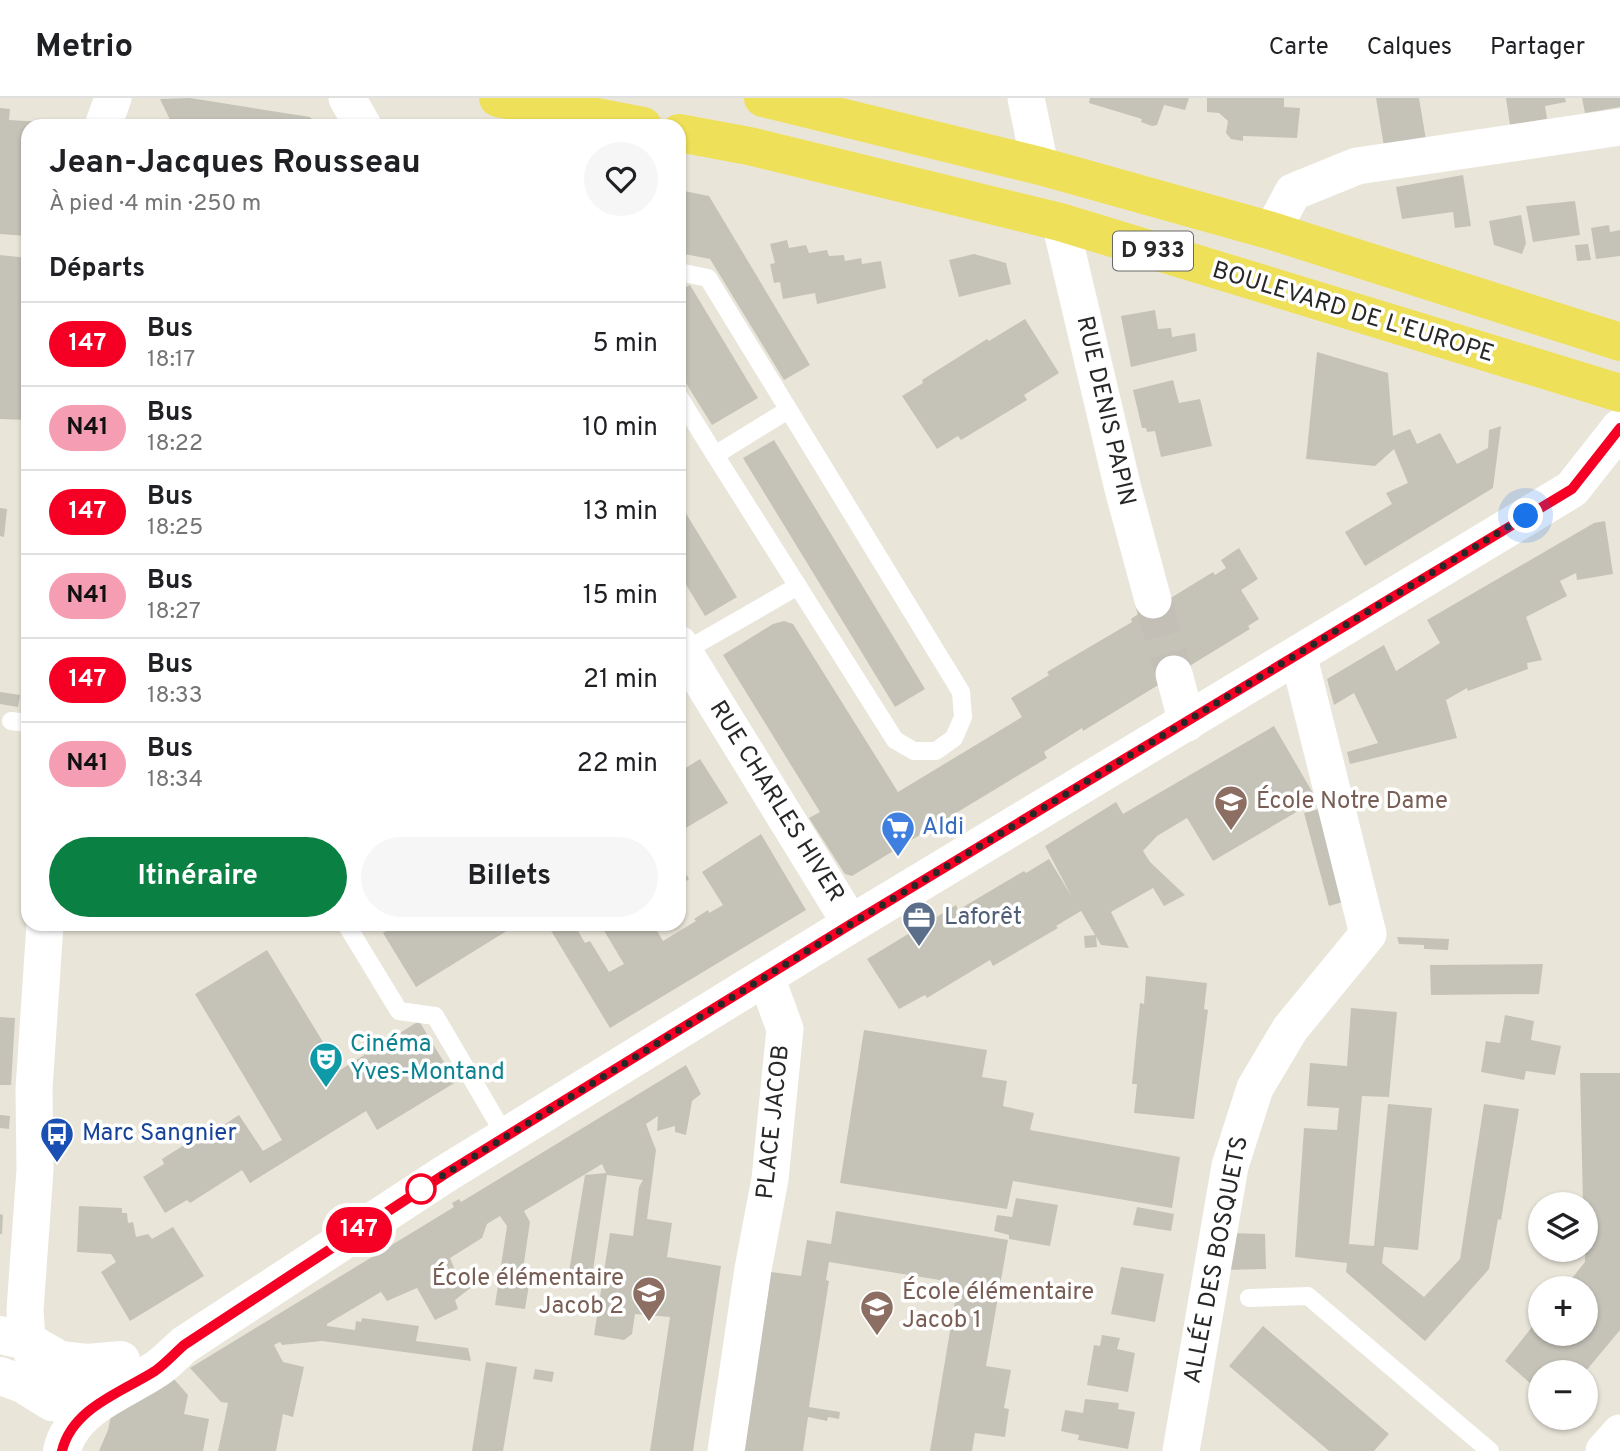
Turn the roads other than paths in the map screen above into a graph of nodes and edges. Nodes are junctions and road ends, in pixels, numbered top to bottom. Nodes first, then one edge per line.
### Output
1 (113, 98) edge
2 (347, 98) edge
3 (498, 98) edge
4 (763, 98) edge
5 (1026, 98) edge
6 (106, 119) edge
7 (359, 119) edge
8 (607, 119) edge
9 (1620, 127) edge
10 (686, 134) edge
11 (1040, 166) junction
12 (1060, 222) junction
13 (1272, 231) junction
14 (686, 273) edge
15 (1620, 342) edge
16 (686, 408) edge
17 (788, 410) junction
18 (1620, 420) edge
19 (715, 455) junction
20 (799, 586) junction
21 (1153, 600) tunnel mouth
22 (686, 645) edge
23 (1298, 654) junction
24 (686, 656) edge
25 (1174, 674) tunnel mouth
26 (1187, 723) junction
27 (851, 924) junction
28 (45, 931) edge
29 (350, 931) edge
30 (766, 977) junction
31 (506, 1137) junction
32 (1249, 1298) dead end
33 (9, 1342) edge
34 (184, 1345) junction
35 (134, 1359) junction
36 (0, 1376) edge
37 (52, 1402) junction
38 (92, 1408) junction
39 (1620, 1433) edge
40 (62, 1448) edge
41 (726, 1451) edge
42 (1181, 1451) edge
43 (1490, 1451) edge
44 (1604, 1451) edge

1 - 6 street
2 - 7 street
3 - 8 main road
4 - 11 main road, BOULEVARD DE L'EUROPE / D 933
5 - 11 street
9 - 13 street
10 - 12 main road, BOULEVARD DE L'EUROPE / D 933
11 - 13 main road, BOULEVARD DE L'EUROPE / D 933
12 - 18 main road, BOULEVARD DE L'EUROPE / D 933
12 - 21 street, RUE DENIS PAPIN
13 - 15 main road, BOULEVARD DE L'EUROPE / D 933
14 - 17 lane
16 - 19 lane
17 - 19 lane
17 - 20 lane
18 - 23 street
19 - 20 lane
20 - 22 lane
23 - 26 street
23 - 42 street, ALLÉE DES BOSQUETS
24 - 27 street, RUE CHARLES HIVER
25 - 26 street
26 - 27 street
27 - 30 street
28 - 33 street
29 - 31 lane
30 - 31 street
30 - 41 street, PLACE JACOB
31 - 34 street
32 - 43 lane, ALLÉE DES BOSQUETS
33 - 35 street
33 - 37 street
34 - 35 street
34 - 38 street
35 - 37 street
36 - 37 street
37 - 38 street
37 - 40 street
38 - 40 street
39 - 44 street

